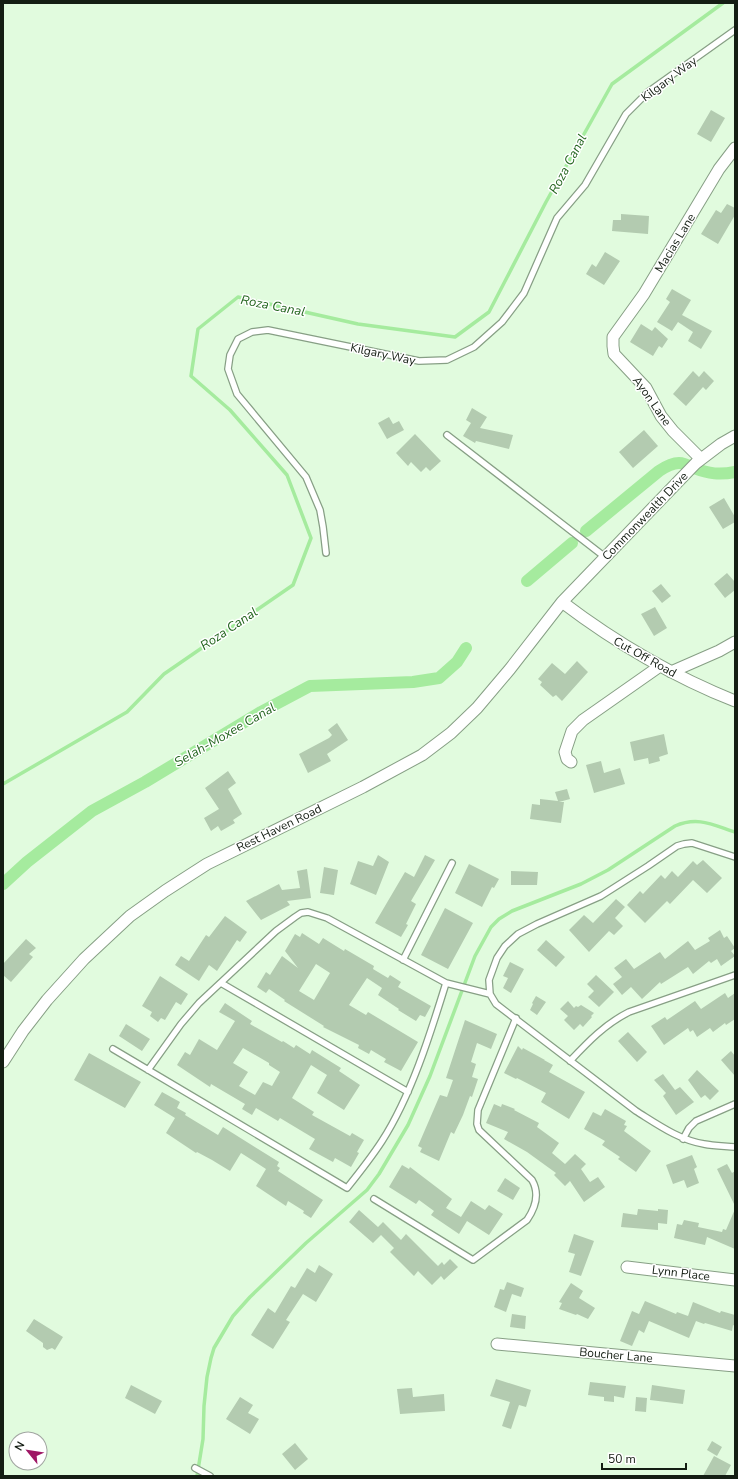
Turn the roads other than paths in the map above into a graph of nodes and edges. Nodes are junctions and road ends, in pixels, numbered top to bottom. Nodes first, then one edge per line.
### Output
1 (735, 30) edge
2 (735, 148) edge
3 (613, 338) joint
4 (447, 435) dead end
5 (735, 436) edge
6 (699, 461) junction
7 (326, 553) dead end
8 (605, 557) junction
9 (562, 602) junction
10 (735, 642) edge
11 (660, 666) junction
12 (671, 672) junction
13 (735, 701) edge
14 (571, 762) dead end
15 (735, 857) edge
16 (452, 863) dead end
17 (402, 960) junction
18 (735, 975) edge
19 (220, 983) junction
20 (446, 984) junction
21 (490, 994) junction
22 (516, 1018) junction
23 (113, 1049) dead end
24 (570, 1060) junction
25 (3, 1062) edge
26 (148, 1070) junction
27 (408, 1092) junction
28 (735, 1104) edge
29 (683, 1139) junction
30 (735, 1147) edge
31 (374, 1199) dead end
32 (627, 1267) dead end
33 (735, 1280) edge
34 (497, 1344) dead end
35 (735, 1366) edge
36 (195, 1468) dead end
37 (207, 1474) edge

1 - 7 lane, Kilgary Way
2 - 3 street, Macias Lane
3 - 6 street, Ayon Lane
4 - 8 lane
5 - 6 street, Commonwealth Drive
6 - 8 street, Commonwealth Drive
8 - 9 street, Commonwealth Drive
9 - 11 street, Cut Off Road
9 - 25 street, Rest Haven Road
10 - 12 street
11 - 12 street, Cut Off Road
11 - 14 street
12 - 13 street, Cut Off Road
15 - 21 lane
16 - 17 lane
17 - 19 lane
17 - 20 lane
18 - 24 lane
19 - 26 lane
19 - 27 lane
20 - 21 lane
20 - 27 lane
21 - 22 lane
22 - 24 lane
22 - 31 lane
23 - 26 lane
24 - 29 lane
26 - 27 lane
28 - 29 lane
29 - 30 lane
32 - 33 street, Lynn Place
34 - 35 street, Boucher Lane
36 - 37 lane

